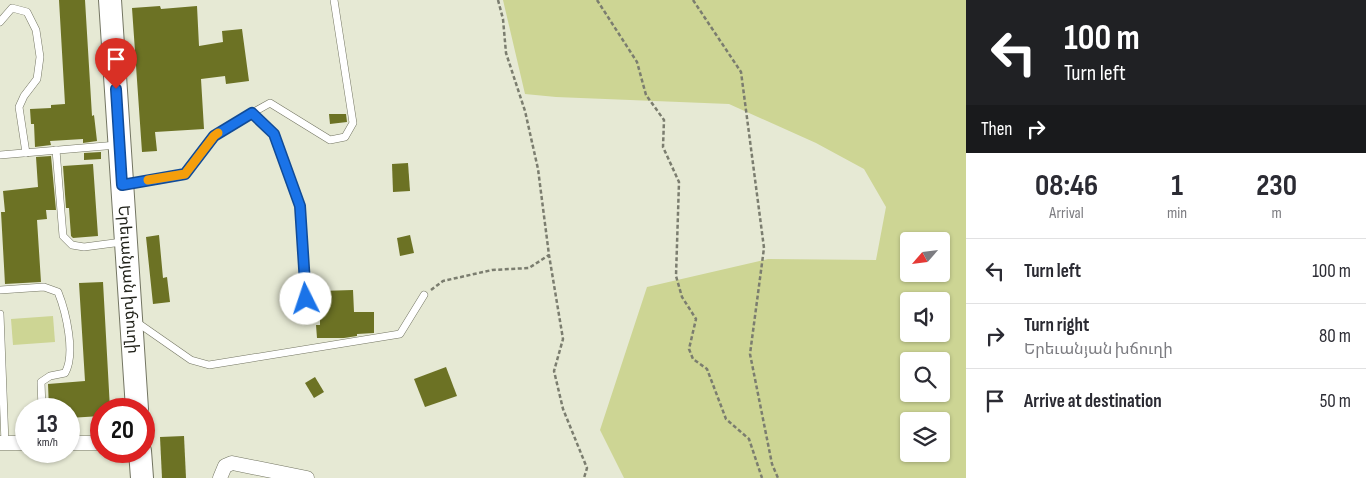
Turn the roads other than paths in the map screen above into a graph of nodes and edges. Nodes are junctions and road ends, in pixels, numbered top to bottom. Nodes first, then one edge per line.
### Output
1 (110, 0) edge
2 (334, 0) edge
3 (0, 22) edge
4 (252, 113) junction
5 (119, 145) junction
6 (56, 150) junction
7 (26, 153) junction
8 (0, 155) edge
9 (122, 185) junction
10 (125, 242) junction
11 (0, 290) edge
12 (424, 296) road end
13 (306, 299) dead end
14 (0, 314) edge
15 (131, 318) junction
16 (42, 398) edge
17 (136, 398) edge
18 (3, 443) edge
19 (141, 463) edge
20 (142, 478) edge
21 (220, 478) edge
22 (307, 478) edge

1 - 5 highway, Երեւանյան խճուղի
2 - 4 lane
3 - 7 lane
4 - 9 lane
4 - 13 lane
5 - 6 lane
5 - 9 highway, Երեւանյան խճուղի
6 - 7 lane
6 - 10 lane
7 - 8 lane
9 - 10 highway, Երեւանյան խճուղի
10 - 15 highway, Երեւանյան խճուղի
11 - 16 lane
12 - 15 lane
14 - 18 lane
15 - 17 highway, Երեւանյան խճուղի
19 - 20 highway
21 - 22 street

